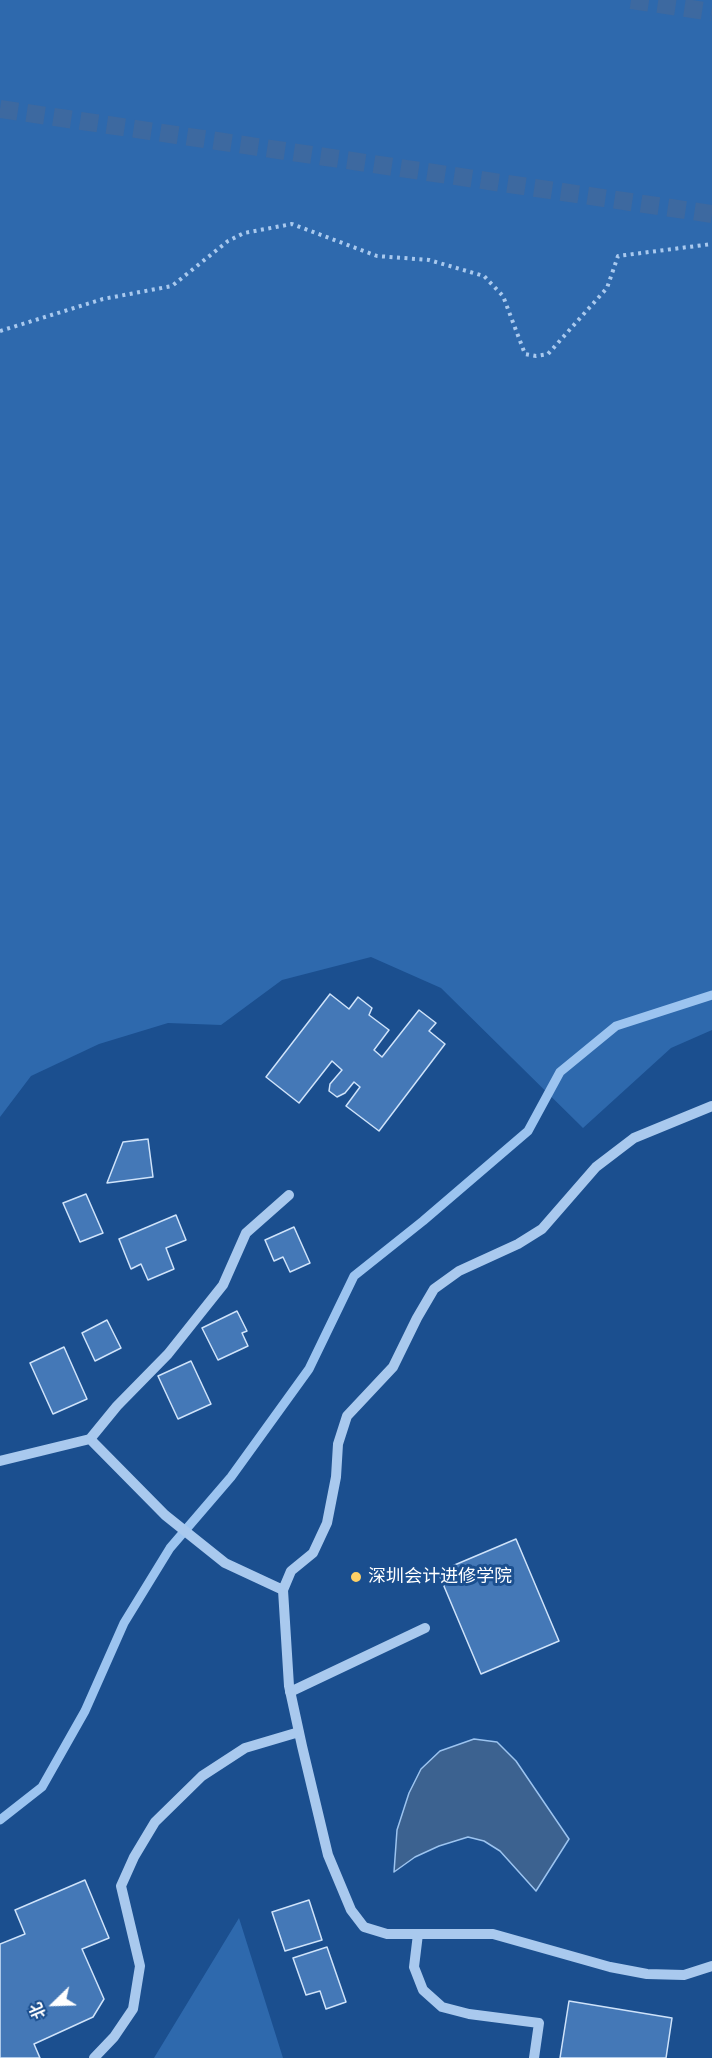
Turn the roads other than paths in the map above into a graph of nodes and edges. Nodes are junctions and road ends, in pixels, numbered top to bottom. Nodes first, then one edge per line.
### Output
1 (712, 1106) edge
2 (289, 1195) dead end
3 (90, 1438) junction
4 (0, 1461) edge
5 (283, 1590) junction
6 (424, 1628) dead end
7 (290, 1692) junction
8 (299, 1732) junction
9 (418, 1934) junction
10 (712, 1966) edge
11 (94, 2058) edge
12 (534, 2058) edge

1 - 5 lane
2 - 3 lane
3 - 4 lane
3 - 5 lane
5 - 7 lane
6 - 7 lane
7 - 8 lane
8 - 9 lane
8 - 11 lane
9 - 10 lane
9 - 12 lane

